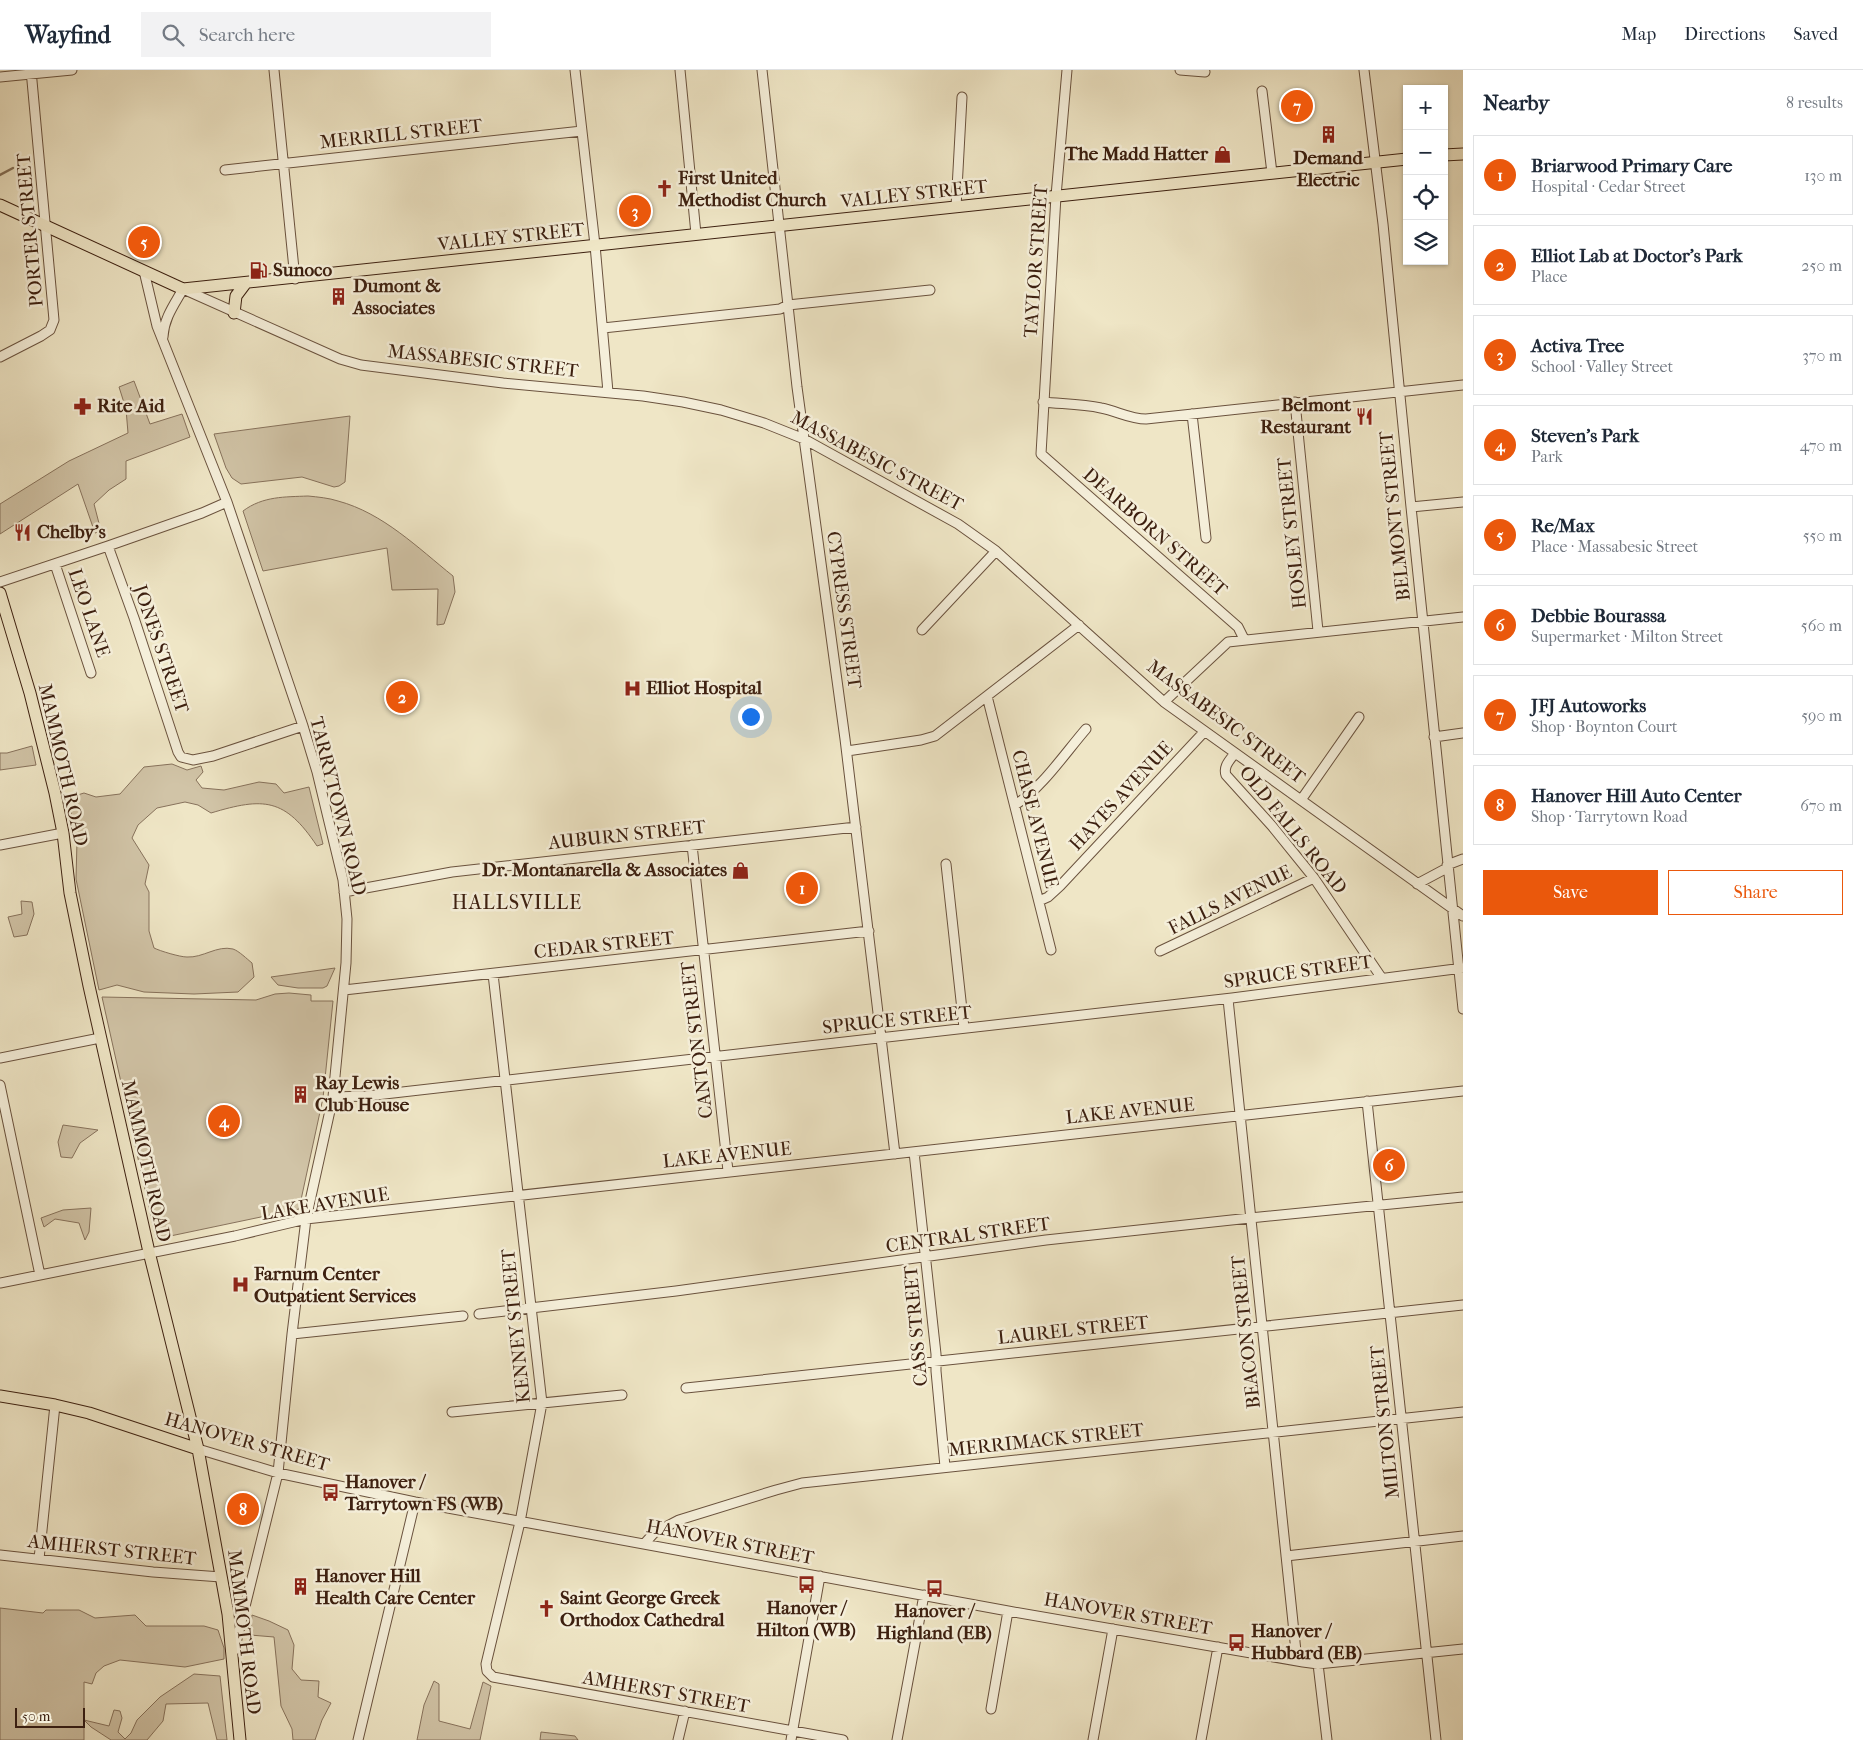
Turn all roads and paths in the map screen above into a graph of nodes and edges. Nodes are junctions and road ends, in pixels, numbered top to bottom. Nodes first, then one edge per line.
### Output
1 (72, 70) edge
2 (274, 70) edge
3 (575, 70) edge
4 (680, 70) edge
5 (762, 70) edge
6 (1067, 70) edge
7 (1180, 70) edge
8 (1364, 70) edge
9 (31, 72) edge
10 (1205, 72) dead end
11 (0, 77) edge
12 (1262, 91) dead end
13 (962, 97) dead end
14 (582, 131) junction
15 (1463, 154) edge
16 (1448, 156) edge
17 (1403, 160) edge
18 (284, 163) junction
19 (1375, 163) junction
20 (225, 170) dead end
21 (1272, 173) junction
22 (1056, 196) junction
23 (0, 205) edge
24 (956, 207) junction
25 (47, 225) junction
26 (778, 226) junction
27 (696, 234) junction
28 (595, 245) junction
29 (144, 271) junction
30 (295, 279) junction
31 (246, 284) junction
32 (183, 289) junction
33 (930, 290) dead end
34 (788, 305) junction
35 (234, 313) junction
36 (603, 328) junction
37 (163, 337) junction
38 (0, 357) edge
39 (1463, 385) edge
40 (1399, 391) junction
41 (608, 392) junction
42 (1043, 402) junction
43 (1295, 402) junction
44 (1192, 414) junction
45 (804, 439) junction
46 (1041, 454) joint
47 (227, 502) junction
48 (1463, 502) edge
49 (1410, 507) junction
50 (1206, 538) dead end
51 (108, 546) junction
52 (996, 551) junction
53 (55, 564) junction
54 (0, 582) edge
55 (0, 593) edge
56 (1463, 617) edge
57 (1422, 621) junction
58 (1079, 625) junction
59 (922, 630) dead end
60 (1318, 631) junction
61 (1244, 639) junction
62 (92, 673) dead end
63 (987, 696) junction
64 (1164, 702) junction
65 (1359, 717) dead end
66 (303, 726) junction
67 (1086, 729) dead end
68 (1204, 732) junction
69 (1463, 734) edge
70 (1434, 737) junction
71 (847, 751) junction
72 (1235, 753) junction
73 (1301, 800) junction
74 (1016, 804) junction
75 (856, 827) junction
76 (62, 833) junction
77 (692, 845) junction
78 (0, 846) edge
79 (1463, 860) edge
80 (946, 864) dead end
81 (1447, 867) junction
82 (1314, 878) junction
83 (1417, 884) junction
84 (344, 892) junction
85 (1039, 901) junction
86 (1452, 908) junction
87 (1463, 916) edge
88 (869, 931) junction
89 (703, 950) junction
90 (1051, 950) dead end
91 (1160, 952) dead end
92 (1461, 968) edge
93 (493, 974) junction
94 (1382, 978) junction
95 (344, 990) junction
96 (1228, 999) junction
97 (1463, 1009) edge
98 (964, 1028) junction
99 (100, 1038) junction
100 (881, 1038) junction
101 (716, 1056) junction
102 (0, 1058) edge
103 (505, 1080) junction
104 (0, 1084) edge
105 (1463, 1091) edge
106 (333, 1098) junction
107 (1367, 1101) junction
108 (1240, 1115) junction
109 (914, 1152) junction
110 (895, 1154) junction
111 (728, 1171) junction
112 (519, 1196) junction
113 (1463, 1197) edge
114 (1378, 1206) junction
115 (1250, 1218) junction
116 (306, 1219) junction
117 (149, 1252) junction
118 (926, 1257) junction
119 (40, 1275) junction
120 (0, 1283) edge
121 (1463, 1305) edge
122 (531, 1307) junction
123 (1390, 1313) junction
124 (479, 1314) dead end
125 (463, 1316) dead end
126 (1262, 1326) junction
127 (292, 1334) junction
128 (936, 1361) junction
129 (686, 1388) dead end
130 (622, 1395) dead end
131 (0, 1396) edge
132 (542, 1403) junction
133 (55, 1404) junction
134 (452, 1412) dead end
135 (1463, 1412) edge
136 (1401, 1419) junction
137 (1272, 1433) junction
138 (198, 1448) junction
139 (945, 1467) junction
140 (278, 1473) junction
141 (415, 1502) junction
142 (520, 1522) junction
143 (1463, 1536) edge
144 (1414, 1541) junction
145 (645, 1543) junction
146 (0, 1555) edge
147 (1286, 1556) junction
148 (39, 1559) junction
149 (221, 1576) junction
150 (820, 1576) junction
151 (924, 1595) junction
152 (1008, 1611) junction
153 (1112, 1629) junction
154 (1218, 1647) junction
155 (1463, 1650) edge
156 (1426, 1653) junction
157 (232, 1656) junction
158 (1297, 1661) junction
159 (1318, 1664) junction
160 (487, 1671) joint
161 (991, 1709) dead end
162 (685, 1711) junction
163 (792, 1735) edge
164 (240, 1740) edge
165 (358, 1740) edge
166 (678, 1740) edge
167 (843, 1740) edge
168 (897, 1740) edge
169 (1093, 1740) edge
170 (1201, 1740) edge
171 (1327, 1740) edge
172 (1436, 1740) edge

1 - 9 street
2 - 18 street
3 - 14 street
4 - 27 street
5 - 26 street, CYPRESS STREET
6 - 22 street, TAYLOR STREET
7 - 10 street
8 - 19 street, BELMONT STREET
9 - 11 street
9 - 25 street, PORTER STREET
12 - 21 street
13 - 24 street
14 - 18 street, MERRILL STREET
14 - 28 street
15 - 16 main road
17 - 19 main road, VALLEY STREET
18 - 20 street, MERRILL STREET
18 - 30 street
19 - 21 main road, VALLEY STREET
19 - 40 street, BELMONT STREET
21 - 22 main road, VALLEY STREET
22 - 24 main road, VALLEY STREET
22 - 42 street, TAYLOR STREET
23 - 25 main road, MASSABESIC STREET
24 - 26 main road, VALLEY STREET
25 - 29 main road, MASSABESIC STREET
25 - 38 street, PORTER STREET
26 - 27 main road, VALLEY STREET
26 - 34 street, CYPRESS STREET
27 - 28 main road, VALLEY STREET
28 - 30 main road, VALLEY STREET
28 - 36 street
29 - 32 main road, MASSABESIC STREET
29 - 37 street, TARRYTOWN ROAD
30 - 31 main road, VALLEY STREET
31 - 32 main road, VALLEY STREET
31 - 35 main road
32 - 35 street, MASSABESIC STREET
32 - 37 street
33 - 34 street
34 - 36 street
34 - 45 street, CYPRESS STREET
35 - 41 street, MASSABESIC STREET
36 - 41 street
37 - 47 street, TARRYTOWN ROAD
39 - 40 street
40 - 43 street
40 - 49 street, BELMONT STREET
41 - 45 street, MASSABESIC STREET
42 - 44 street
42 - 46 street, TAYLOR STREET
43 - 44 street
43 - 60 street, HOSLEY STREET
44 - 50 street
45 - 52 street, MASSABESIC STREET
45 - 71 street, CYPRESS STREET
46 - 61 street, DEARBORN STREET
47 - 51 street
47 - 66 street, TARRYTOWN ROAD
48 - 49 street
49 - 57 street, BELMONT STREET
51 - 53 street
51 - 66 street, JONES STREET
52 - 58 street, MASSABESIC STREET
52 - 59 street
53 - 54 street
53 - 62 street, LEO LANE
55 - 76 main road, MAMMOTH ROAD
56 - 57 street
57 - 60 street
57 - 70 street, BELMONT STREET
58 - 63 street
58 - 64 street, MASSABESIC STREET
60 - 61 street
61 - 64 street
63 - 71 street
63 - 74 street, CHASE AVENUE
64 - 68 street, MASSABESIC STREET
65 - 73 street
66 - 84 street, TARRYTOWN ROAD
67 - 74 street
68 - 72 street, MASSABESIC STREET
68 - 85 street, HAYES AVENUE
69 - 70 street
70 - 81 street, BELMONT STREET
71 - 75 street, CYPRESS STREET
72 - 73 street, MASSABESIC STREET
72 - 82 street, OLD FALLS ROAD
73 - 83 street, MASSABESIC STREET
74 - 85 street, CHASE AVENUE
75 - 77 street, AUBURN STREET
75 - 88 street, CYPRESS STREET
76 - 78 street
76 - 99 main road, MAMMOTH ROAD
77 - 84 street, AUBURN STREET
77 - 89 street, CANTON STREET
79 - 81 street
80 - 98 street
81 - 83 street
81 - 86 street, BELMONT STREET
82 - 91 street, FALLS AVENUE
82 - 94 street, OLD FALLS ROAD
83 - 86 street, MASSABESIC STREET
84 - 95 street, TARRYTOWN ROAD
85 - 90 street, CHASE AVENUE
86 - 87 street, MASSABESIC STREET
86 - 92 street, BELMONT STREET
88 - 89 street, CEDAR STREET
88 - 100 street, CYPRESS STREET
89 - 93 street, CEDAR STREET
89 - 101 street, CANTON STREET
92 - 94 street, SPRUCE STREET
92 - 97 street, BELMONT STREET
93 - 95 street, CEDAR STREET
93 - 103 street, KENNEY STREET
94 - 96 street, SPRUCE STREET
95 - 106 street, TARRYTOWN ROAD
96 - 98 street, SPRUCE STREET
96 - 108 street, BEACON STREET
98 - 100 street, SPRUCE STREET
99 - 102 street
99 - 117 main road, MAMMOTH ROAD
100 - 101 street, SPRUCE STREET
100 - 110 street, CYPRESS STREET
101 - 103 street, SPRUCE STREET
101 - 111 street, CANTON STREET
103 - 106 street, SPRUCE STREET
103 - 112 street, KENNEY STREET
104 - 119 street
105 - 107 street, LAKE AVENUE
106 - 116 street, TARRYTOWN ROAD
107 - 108 street, LAKE AVENUE
107 - 114 street, MILTON STREET
108 - 109 street, LAKE AVENUE
108 - 115 street, BEACON STREET
109 - 110 street, LAKE AVENUE
109 - 118 street, CASS STREET
110 - 111 street, LAKE AVENUE
111 - 112 street, LAKE AVENUE
112 - 116 street, LAKE AVENUE
112 - 122 street, KENNEY STREET
113 - 114 street, CENTRAL STREET
114 - 115 street, CENTRAL STREET
114 - 123 street, MILTON STREET
115 - 118 street, CENTRAL STREET
115 - 126 street, BEACON STREET
116 - 117 street, LAKE AVENUE
116 - 127 street, TARRYTOWN ROAD
117 - 119 street, LAKE AVENUE
117 - 138 main road, MAMMOTH ROAD
118 - 122 street, CENTRAL STREET
118 - 128 street, CASS STREET
119 - 120 street, LAKE AVENUE
121 - 123 street, LAUREL STREET
122 - 124 street, CENTRAL STREET
122 - 132 street, KENNEY STREET
123 - 126 street, LAUREL STREET
123 - 136 street, MILTON STREET
125 - 127 street
126 - 128 street, LAUREL STREET
126 - 137 street, BEACON STREET
127 - 140 street, TARRYTOWN ROAD
128 - 129 street, LAUREL STREET
128 - 139 street, CASS STREET
130 - 132 street
131 - 133 main road, HANOVER STREET
132 - 134 street
132 - 142 street, KENNEY STREET
133 - 138 main road, HANOVER STREET
133 - 148 street
135 - 136 street, MERRIMACK STREET
136 - 137 street, MERRIMACK STREET
136 - 144 street, MILTON STREET
137 - 139 street, MERRIMACK STREET
137 - 147 street, BEACON STREET
138 - 140 street, HANOVER STREET
138 - 149 main road, MAMMOTH ROAD
139 - 145 street, MERRIMACK STREET
140 - 141 street, HANOVER STREET
140 - 157 street, TARRYTOWN ROAD
141 - 142 street, HANOVER STREET
141 - 165 street
142 - 145 street, HANOVER STREET
142 - 160 street, KENNEY STREET
143 - 144 street
144 - 147 street
144 - 156 street, MILTON STREET
145 - 150 street, HANOVER STREET
146 - 148 street, AMHERST STREET
147 - 158 street, BEACON STREET
148 - 149 street, AMHERST STREET
149 - 157 main road, MAMMOTH ROAD
150 - 151 street, HANOVER STREET
150 - 163 street
151 - 152 street, HANOVER STREET
151 - 168 street
152 - 153 street, HANOVER STREET
152 - 161 street
153 - 154 street, HANOVER STREET
153 - 169 street
154 - 158 street, HANOVER STREET
154 - 170 street
155 - 156 street, HANOVER STREET
156 - 159 street, HANOVER STREET
156 - 172 street, MILTON STREET
157 - 164 main road, MAMMOTH ROAD
158 - 159 street, HANOVER STREET
159 - 171 street
160 - 162 street, AMHERST STREET
162 - 163 street, AMHERST STREET
162 - 166 street
163 - 167 street, AMHERST STREET

